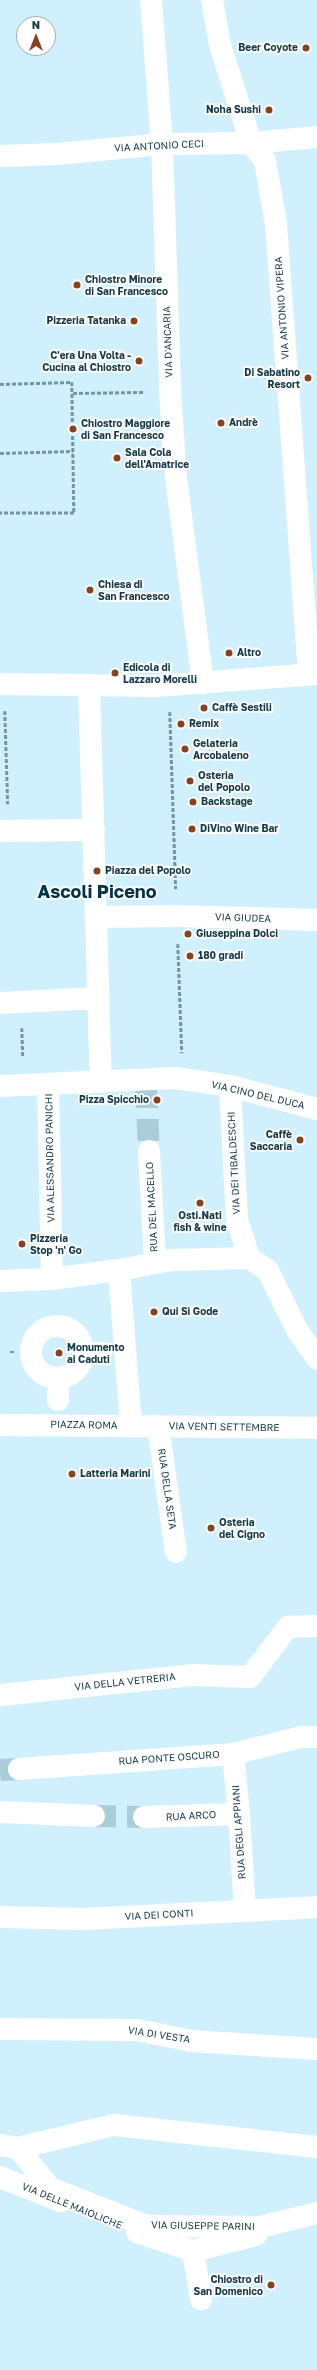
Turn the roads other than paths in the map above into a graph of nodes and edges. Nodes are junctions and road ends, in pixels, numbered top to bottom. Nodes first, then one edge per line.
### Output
1 (150, 0) edge
2 (212, 0) edge
3 (317, 136) edge
4 (251, 143) junction
5 (162, 144) junction
6 (0, 156) edge
7 (313, 674) edge
8 (202, 683) junction
9 (2, 684) edge
10 (89, 685) junction
11 (94, 830) junction
12 (11, 831) edge
13 (96, 917) junction
14 (317, 920) edge
15 (99, 998) junction
16 (17, 1002) edge
17 (101, 1082) junction
18 (35, 1085) junction
19 (0, 1086) edge
20 (230, 1086) junction
21 (317, 1109) edge
22 (149, 1151) tunnel mouth
23 (249, 1258) junction
24 (155, 1263) junction
25 (119, 1270) junction
26 (52, 1278) junction
27 (0, 1282) edge
28 (317, 1359) edge
29 (58, 1378) junction
30 (58, 1400) dead end
31 (0, 1425) edge
32 (131, 1426) junction
33 (158, 1426) junction
34 (317, 1428) edge
35 (176, 1552) dead end
36 (317, 1626) edge
37 (0, 1695) edge
38 (317, 1737) edge
39 (233, 1754) junction
40 (19, 1769) tunnel mouth
41 (0, 1812) edge
42 (239, 1814) junction
43 (94, 1816) tunnel mouth
44 (144, 1817) tunnel mouth
45 (317, 1907) edge
46 (245, 1911) junction
47 (0, 1918) edge
48 (0, 2028) edge
49 (317, 2049) edge
50 (9, 2146) edge
51 (317, 2147) edge
52 (0, 2177) edge
53 (317, 2213) edge
54 (317, 2220) edge
55 (193, 2251) junction
56 (201, 2299) dead end

1 - 5 street, VIA D'ANCARIA
2 - 4 street, VIA ANTONIO VIPERA
3 - 4 street, VIA ANTONIO CECI
4 - 5 street, VIA ANTONIO CECI
4 - 7 street, VIA ANTONIO VIPERA
5 - 6 street, VIA ANTONIO CECI
5 - 8 street, VIA D'ANCARIA
7 - 8 street
8 - 10 street
9 - 10 street
10 - 11 street
11 - 12 street
11 - 13 street
13 - 14 street, VIA GIUDEA
13 - 15 street
15 - 16 street
15 - 17 street
17 - 18 street
17 - 20 street, VIA CINO DEL DUCA
18 - 19 street
18 - 26 street, VIA ALESSANDRO PANICHI
20 - 21 street, VIA CINO DEL DUCA
20 - 23 street, VIA DEI TIBALDESCHI
22 - 24 street, RUA DEL MACELLO
23 - 24 street
23 - 28 street
24 - 25 street
25 - 26 street
25 - 32 street, PIAZZA ROMA
26 - 27 street
29 - 29 street
29 - 30 street
31 - 32 street, PIAZZA ROMA
32 - 33 street, VIA VENTI SETTEMBRE
33 - 34 street, VIA VENTI SETTEMBRE
33 - 35 street, RUA DELLA SETA
36 - 37 street, VIA DELLA VETRERIA
38 - 39 street, RUA PONTE OSCURO
39 - 40 street, RUA PONTE OSCURO
39 - 42 street, RUA DEGLI APPIANI
41 - 43 street
42 - 44 street, RUA ARCO
42 - 46 street, RUA DEGLI APPIANI
45 - 46 street, VIA DEI CONTI
46 - 47 street, VIA DEI CONTI
48 - 49 street, VIA DI VESTA
50 - 51 street, VIA GIUSEPPE PARINI
50 - 53 street, VIA GIUSEPPE PARINI
52 - 55 street, VIA DELLE MAIOLICHE
54 - 55 street
55 - 56 street

